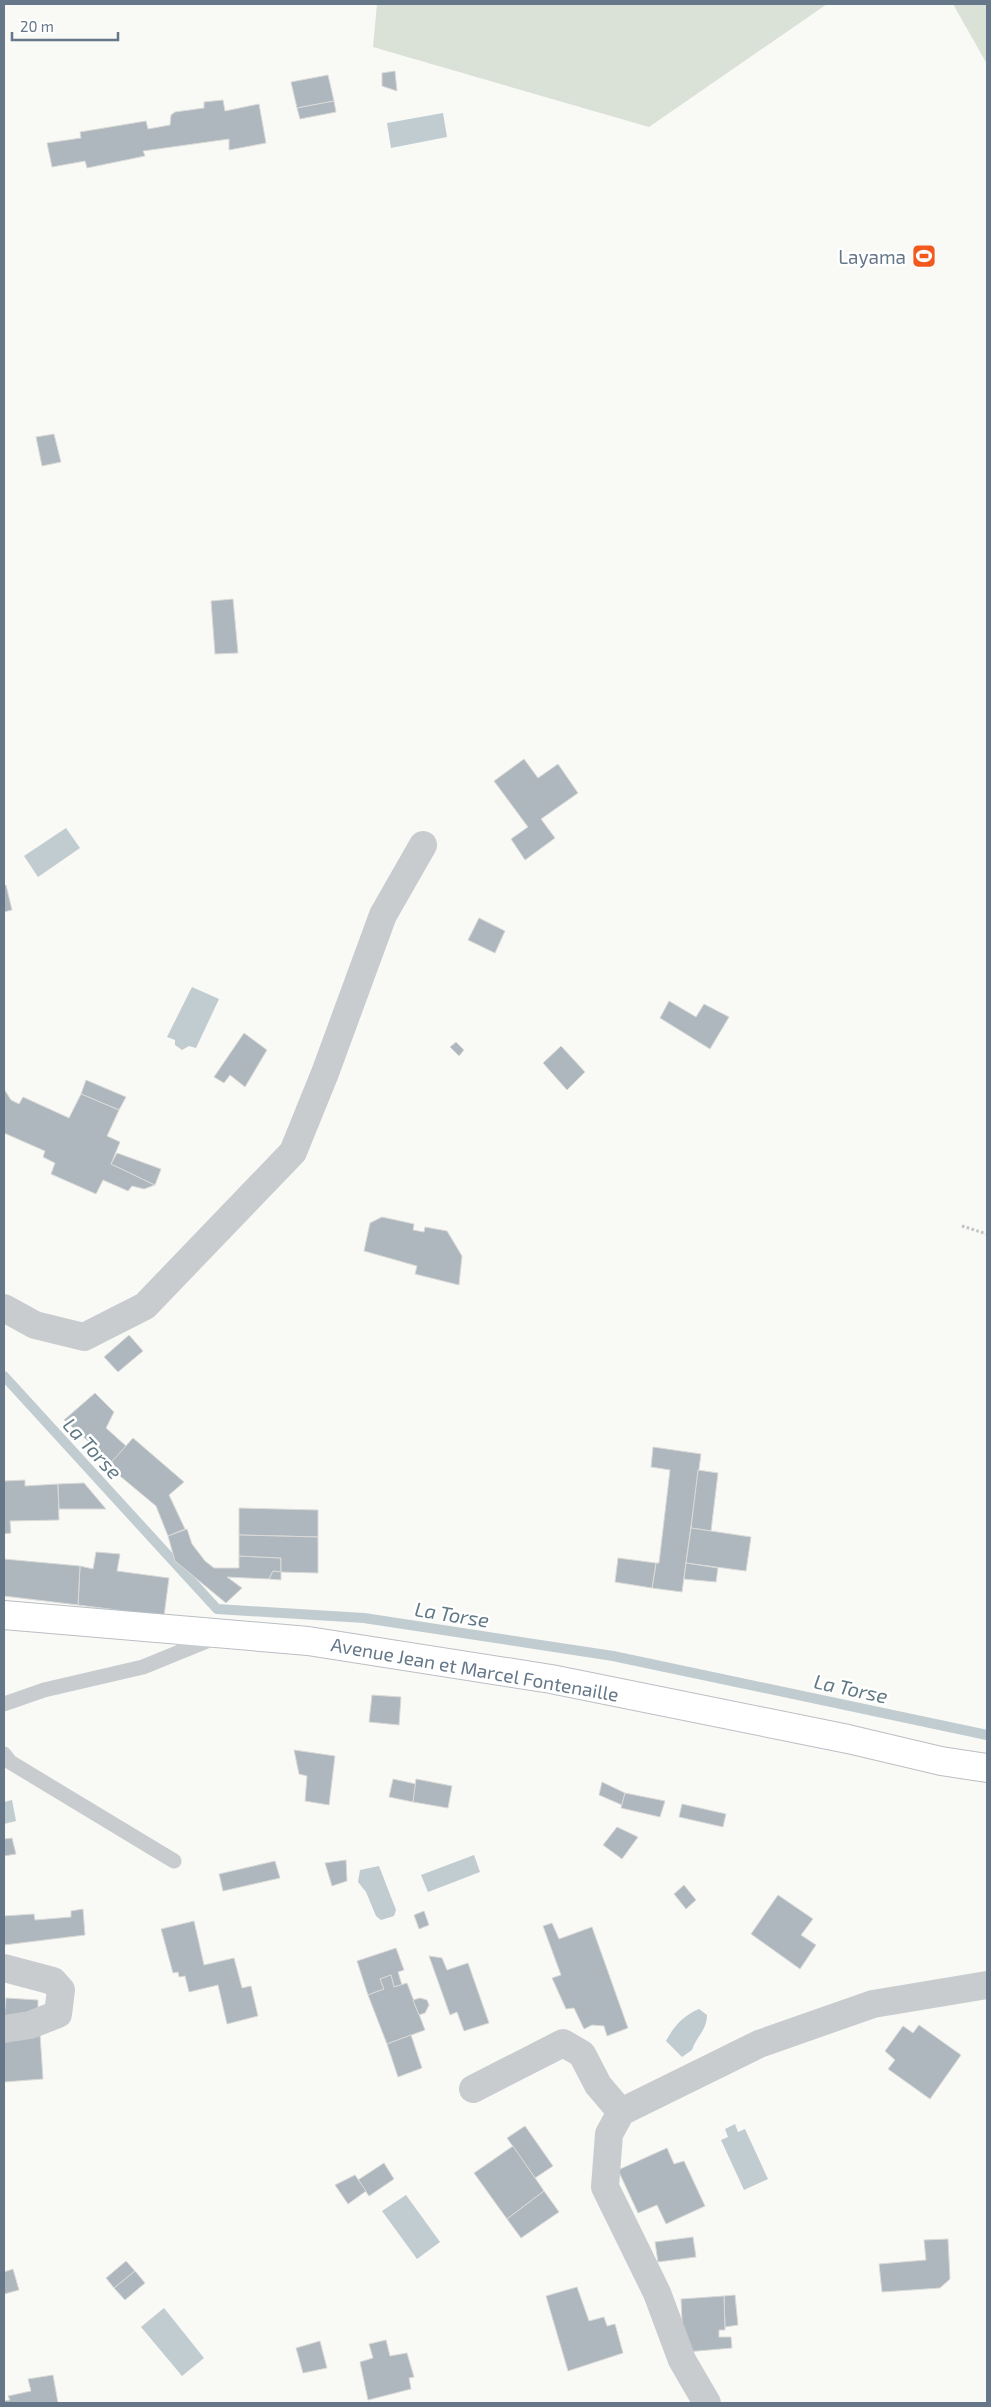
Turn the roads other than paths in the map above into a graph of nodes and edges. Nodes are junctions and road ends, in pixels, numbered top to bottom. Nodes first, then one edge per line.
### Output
1 (423, 845) dead end
2 (4, 1308) edge
3 (4, 1614) edge
4 (224, 1634) junction
5 (4, 1704) edge
6 (4, 1754) edge
7 (941, 1761) junction
8 (987, 1768) edge
9 (987, 1776) edge
10 (174, 1860) dead end
11 (4, 1968) edge
12 (987, 1985) edge
13 (4, 2029) edge
14 (473, 2089) dead end
15 (621, 2112) junction
16 (707, 2403) edge

1 - 2 street
3 - 4 main road, Avenue Jean et Marcel Fontenaille
4 - 5 lane
4 - 7 main road, Avenue Jean et Marcel Fontenaille
6 - 10 lane
7 - 8 main road, Avenue Jean et Marcel Fontenaille
7 - 9 main road, Avenue Jean et Marcel Fontenaille
11 - 13 street
12 - 15 street
14 - 15 street
15 - 16 street

